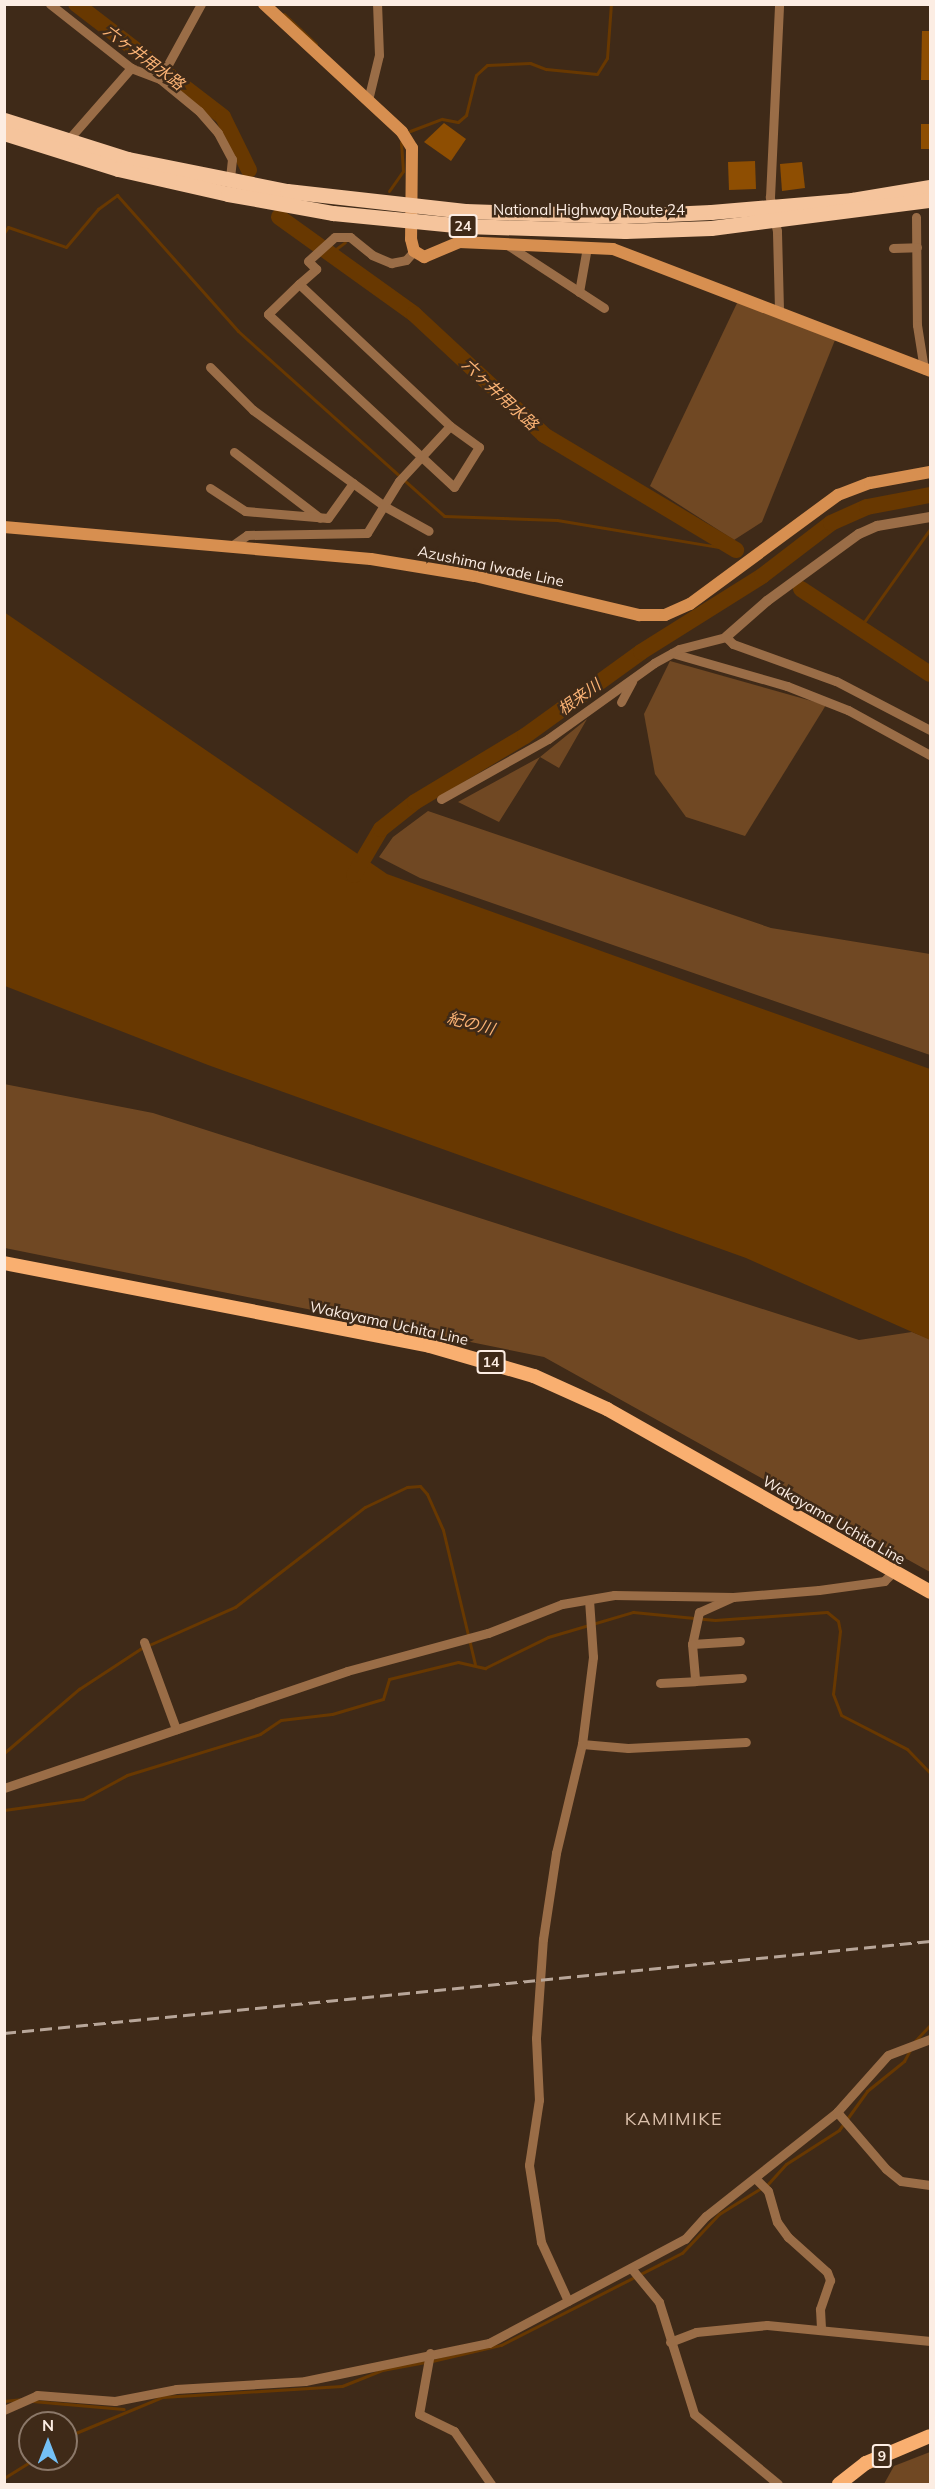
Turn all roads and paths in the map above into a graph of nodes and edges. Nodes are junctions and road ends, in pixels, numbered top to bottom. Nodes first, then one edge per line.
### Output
1 (50, 4) edge
2 (201, 4) edge
3 (264, 4) edge
4 (377, 4) edge
5 (779, 4) edge
6 (131, 68) junction
7 (160, 79) junction
8 (368, 100) junction
9 (4, 120) edge
10 (4, 134) edge
11 (68, 140) junction
12 (230, 179) junction
13 (930, 187) edge
14 (930, 200) edge
15 (770, 208) junction
16 (412, 214) junction
17 (916, 217) dead end
18 (776, 223) junction
19 (506, 244) junction
20 (587, 247) junction
21 (917, 247) junction
22 (893, 248) dead end
23 (414, 251) junction
24 (299, 284) junction
25 (579, 292) junction
26 (604, 308) dead end
27 (779, 309) junction
28 (210, 367) dead end
29 (927, 370) edge
30 (450, 426) junction
31 (234, 452) dead end
32 (421, 458) junction
33 (930, 472) edge
34 (353, 483) junction
35 (210, 488) dead end
36 (384, 506) junction
37 (930, 517) edge
38 (320, 518) junction
39 (4, 527) edge
40 (429, 531) dead end
41 (230, 547) junction
42 (726, 637) junction
43 (672, 653) junction
44 (633, 679) junction
45 (621, 702) dead end
46 (930, 730) edge
47 (930, 755) edge
48 (441, 799) dead end
49 (4, 1263) edge
50 (892, 1573) junction
51 (930, 1592) edge
52 (734, 1597) junction
53 (589, 1600) junction
54 (740, 1641) dead end
55 (144, 1642) dead end
56 (692, 1644) junction
57 (742, 1678) dead end
58 (695, 1681) junction
59 (660, 1683) dead end
60 (176, 1729) junction
61 (746, 1742) dead end
62 (582, 1744) junction
63 (4, 1788) edge
64 (930, 2039) edge
65 (837, 2112) junction
66 (755, 2178) junction
67 (930, 2185) edge
68 (632, 2268) junction
69 (568, 2301) junction
70 (821, 2327) junction
71 (930, 2341) edge
72 (670, 2342) junction
73 (430, 2354) junction
74 (4, 2410) edge
75 (930, 2436) edge
76 (491, 2484) edge
77 (778, 2484) edge
78 (839, 2484) edge

1 - 6 street
2 - 7 street
3 - 8 main road
4 - 8 street
5 - 15 street
6 - 7 street
6 - 11 street
7 - 12 street
8 - 16 main road
9 - 11 highway, National Highway Route 24 / 24
10 - 16 highway, National Highway Route 24 / 24
11 - 12 highway, National Highway Route 24 / 24
12 - 16 highway, National Highway Route 24 / 24
13 - 15 highway, National Highway Route 24 / 24
14 - 18 highway, National Highway Route 24 / 24
15 - 16 highway, National Highway Route 24 / 24
15 - 18 street
16 - 18 highway, National Highway Route 24 / 24
16 - 23 main road
17 - 21 street
18 - 27 street
19 - 20 main road
19 - 23 main road
19 - 25 street
20 - 25 street
20 - 27 main road
21 - 22 street
21 - 29 street
23 - 24 street
24 - 30 street
24 - 32 street
25 - 26 street
27 - 29 main road
28 - 34 street
30 - 32 street
30 - 32 street
31 - 38 street
32 - 36 street
33 - 41 main road, Azushima Iwade Line
34 - 36 street
34 - 38 street
35 - 38 street
36 - 40 street
36 - 41 street
37 - 42 street
39 - 41 main road, Azushima Iwade Line
42 - 43 street
42 - 46 street
43 - 44 street
43 - 47 street
44 - 45 street
44 - 48 street
49 - 50 main road, Wakayama Uchita Line / 14
50 - 51 main road, Wakayama Uchita Line / 14
50 - 52 street
52 - 53 street
52 - 56 street
53 - 60 street
53 - 62 street
54 - 56 street
55 - 60 street
56 - 58 street
57 - 58 street
58 - 59 street
60 - 63 street
61 - 62 street
62 - 69 street
64 - 65 street
65 - 66 street
65 - 67 street
66 - 68 street
66 - 70 street
68 - 69 street
68 - 72 street
69 - 73 street
70 - 71 street
70 - 72 street
72 - 77 street
73 - 74 street
73 - 76 street
75 - 78 main road, 9

